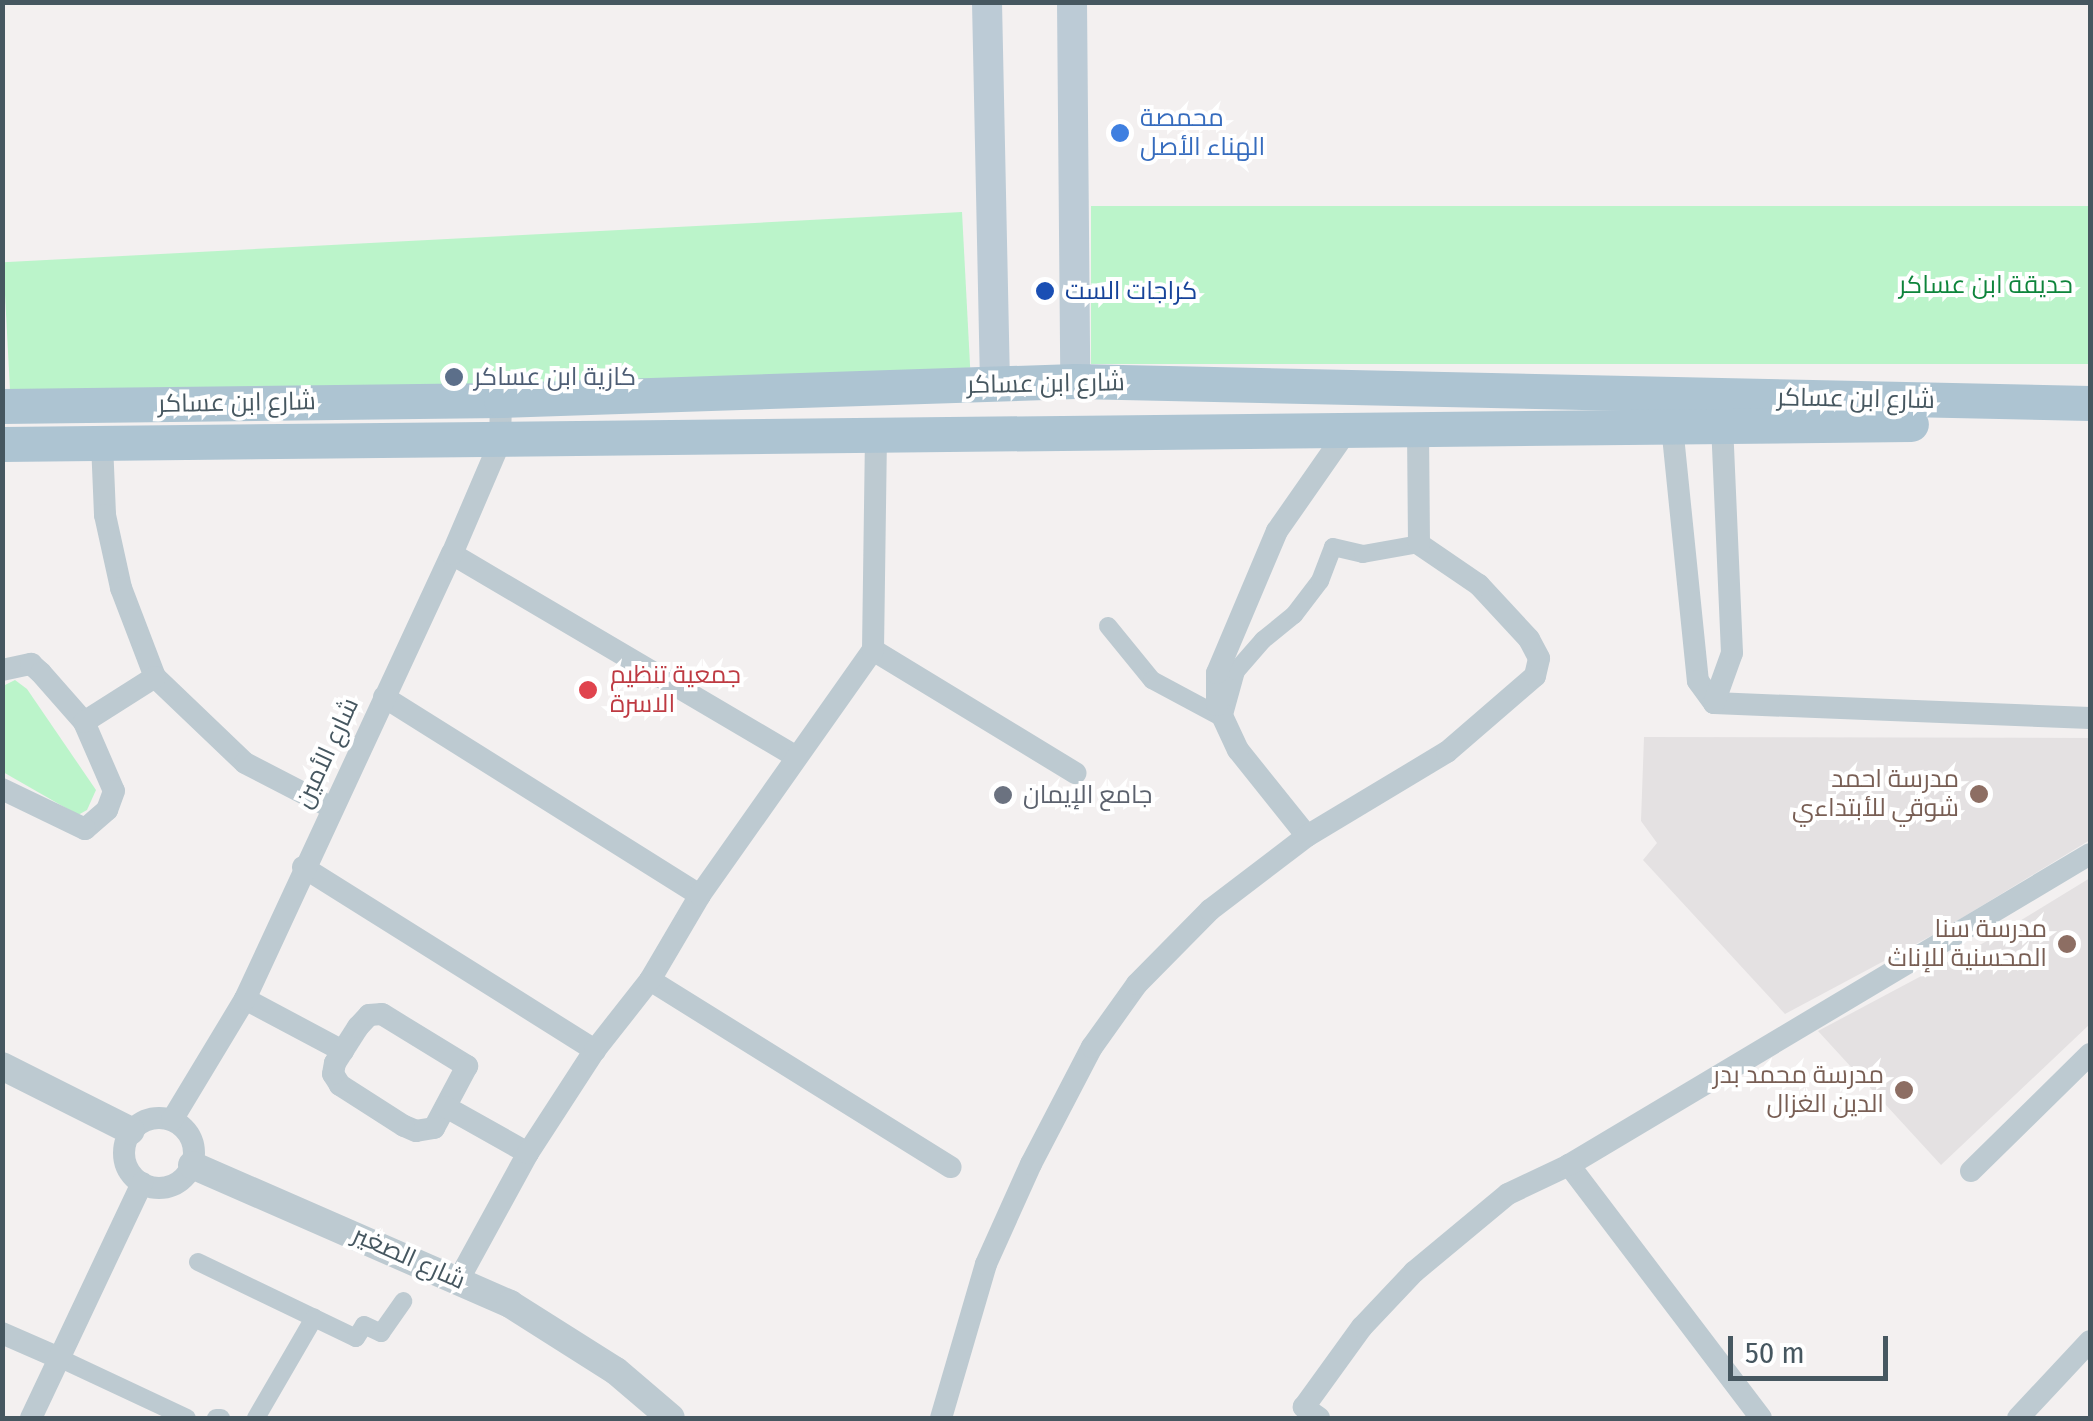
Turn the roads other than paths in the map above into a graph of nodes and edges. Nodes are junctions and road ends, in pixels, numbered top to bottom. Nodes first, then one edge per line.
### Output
1 (987, 2) edge
2 (1072, 2) edge
3 (1076, 382) junction
4 (995, 383) junction
5 (500, 400) junction
6 (2090, 404) edge
7 (2, 406) edge
8 (2090, 423) edge
9 (1722, 424) junction
10 (1672, 426) junction
11 (1418, 431) junction
12 (1346, 432) junction
13 (876, 435) junction
14 (500, 442) junction
15 (102, 443) junction
16 (2, 444) edge
17 (1420, 544) junction
18 (452, 554) junction
19 (1108, 626) dead end
20 (873, 650) junction
21 (2, 670) edge
22 (156, 677) junction
23 (384, 697) junction
24 (1714, 703) junction
25 (1223, 718) junction
26 (2090, 718) edge
27 (84, 722) junction
28 (794, 756) junction
29 (1075, 773) dead end
30 (2, 789) edge
31 (332, 808) junction
32 (1307, 836) junction
33 (2090, 854) edge
34 (303, 867) junction
35 (700, 895) junction
36 (650, 980) junction
37 (244, 999) junction
38 (595, 1050) junction
39 (343, 1051) junction
40 (2090, 1054) edge
41 (2, 1066) edge
42 (446, 1107) junction
43 (172, 1120) junction
44 (132, 1131) junction
45 (528, 1153) junction
46 (192, 1165) junction
47 (1569, 1165) junction
48 (951, 1168) dead end
49 (1971, 1171) dead end
50 (142, 1183) junction
51 (198, 1262) dead end
52 (459, 1279) junction
53 (403, 1301) dead end
54 (314, 1318) junction
55 (2, 1333) edge
56 (2090, 1341) edge
57 (60, 1358) junction
58 (31, 1418) edge
59 (187, 1418) edge
60 (256, 1418) edge
61 (670, 1418) edge
62 (941, 1418) edge
63 (1319, 1418) edge
64 (1761, 1418) edge
65 (2018, 1418) edge

1 - 4 main road
2 - 3 main road
3 - 4 main road, شارع ابن عساكر
3 - 6 main road, شارع ابن عساكر
4 - 5 main road, شارع ابن عساكر
5 - 7 main road, شارع ابن عساكر
5 - 14 street, شارع الأمين
8 - 9 main road, شارع ابن عساكر
9 - 10 main road, شارع ابن عساكر
9 - 24 street
10 - 11 main road, شارع ابن عساكر
10 - 24 street
11 - 12 main road, شارع ابن عساكر
11 - 17 street
12 - 13 main road, شارع ابن عساكر
12 - 25 street
13 - 14 main road, شارع ابن عساكر
13 - 20 street
14 - 15 main road, شارع ابن عساكر
14 - 18 street, شارع الأمين
15 - 16 main road, شارع ابن عساكر
15 - 22 street
17 - 25 street
17 - 32 street
18 - 23 street, شارع الأمين
18 - 28 street
19 - 25 street
20 - 28 street
20 - 29 street
21 - 27 street
22 - 27 street
22 - 31 street
23 - 31 street, شارع الأمين
23 - 35 street
24 - 26 street
25 - 32 street
27 - 30 street
28 - 35 street
31 - 34 street, شارع الأمين
32 - 62 street
33 - 47 street
34 - 37 street, شارع الأمين
34 - 38 street
35 - 36 street
36 - 38 street
36 - 48 street
37 - 39 street
37 - 43 street, شارع الأمين
38 - 45 street
39 - 42 street
39 - 42 street
40 - 49 street
41 - 44 street
42 - 45 street
43 - 44 street
43 - 46 street
44 - 50 street
45 - 52 street
46 - 50 street
46 - 52 street, شارع الصغير
47 - 63 street
47 - 64 street
50 - 57 street
51 - 54 street
52 - 61 street, شارع الصغير
53 - 54 street
54 - 60 street
55 - 57 street
56 - 65 street
57 - 58 street
57 - 59 street

